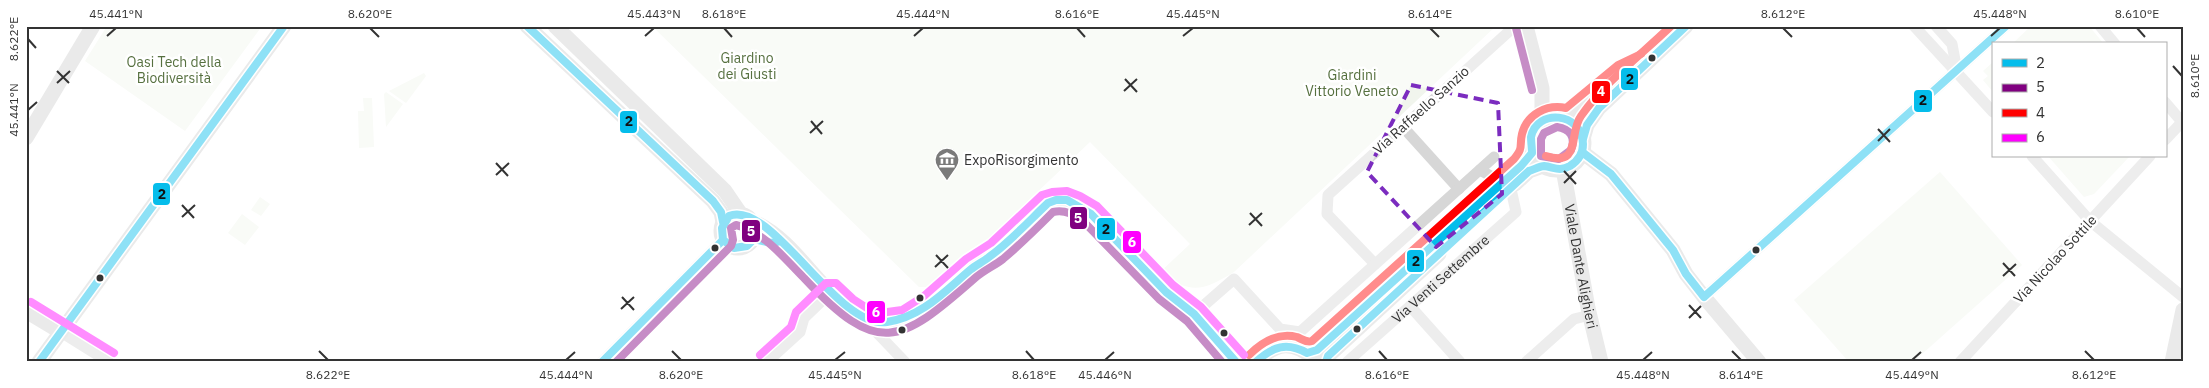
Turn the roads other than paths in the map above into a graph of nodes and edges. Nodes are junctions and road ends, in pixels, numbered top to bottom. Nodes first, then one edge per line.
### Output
1 (93, 26) edge
2 (284, 26) edge
3 (527, 26) edge
4 (555, 26) edge
5 (1514, 26) edge
6 (1526, 26) edge
7 (1686, 26) edge
8 (1914, 26) edge
9 (1936, 26) edge
10 (2006, 26) edge
11 (2100, 26) edge
12 (2113, 42) edge
13 (1645, 63) junction
14 (1957, 71) junction
15 (1542, 88) junction
16 (2166, 103) edge
17 (1992, 111) edge
18 (1566, 118) junction
19 (1542, 121) junction
20 (2182, 121) edge
21 (1403, 127) junction
22 (26, 138) edge
23 (2166, 139) edge
24 (1582, 146) junction
25 (1532, 153) junction
26 (1494, 157) dead end
27 (2034, 158) edge
28 (2148, 158) edge
29 (1543, 166) junction
30 (1563, 169) junction
31 (1480, 170) junction
32 (1507, 186) junction
33 (1460, 188) junction
34 (740, 213) junction
35 (2090, 221) junction
36 (723, 222) junction
37 (754, 222) junction
38 (754, 239) junction
39 (723, 240) junction
40 (781, 241) junction
41 (1375, 264) junction
42 (831, 292) junction
43 (1704, 297) junction
44 (2183, 297) edge
45 (1410, 306) junction
46 (2183, 310) edge
47 (26, 311) edge
48 (1194, 314) junction
49 (1590, 315) junction
50 (861, 316) junction
51 (61, 332) junction
52 (1312, 357) edge
53 (39, 362) edge
54 (109, 362) edge
55 (602, 362) edge
56 (767, 362) edge
57 (905, 362) edge
58 (1236, 362) edge
59 (1256, 362) edge
60 (1326, 362) edge
61 (1347, 362) edge
62 (1460, 362) edge
63 (1526, 362) edge
64 (1600, 362) edge
65 (1759, 362) edge
66 (1960, 362) edge
67 (2172, 362) edge

1 - 22 street
2 - 51 street
3 - 36 street
4 - 34 street
5 - 21 street, Via Raffaello Sanzio
6 - 15 street
7 - 13 street
8 - 14 street
9 - 14 street
10 - 14 street
11 - 12 street
13 - 18 street
13 - 24 street
14 - 17 street
14 - 43 street
15 - 18 street
15 - 19 street
16 - 20 street
18 - 19 street
18 - 24 street
19 - 25 street
20 - 23 street
21 - 33 street
21 - 41 street, Via Raffaello Sanzio
24 - 30 street
24 - 43 street
25 - 29 street
25 - 32 street, Via Venti Settembre
26 - 31 street
27 - 35 street
28 - 35 street, Via Nicolao Sottile
29 - 30 street
29 - 32 street, Via Venti Settembre
30 - 49 street, Viale Dante Alighieri
31 - 32 street
31 - 33 street
32 - 45 street, Via Venti Settembre
32 - 52 street, Via Venti Settembre
32 - 60 street, Via Venti Settembre
33 - 41 street
34 - 36 street
34 - 37 street
35 - 44 street
35 - 66 street, Via Nicolao Sottile
36 - 39 street
37 - 38 street
37 - 40 street
38 - 39 street
38 - 40 street
39 - 55 street
40 - 42 street
41 - 48 street
42 - 50 street
42 - 56 street
43 - 65 street
45 - 61 street, Via Venti Settembre
45 - 62 street
46 - 67 street
47 - 51 street
48 - 50 street
48 - 58 street
49 - 63 street
49 - 64 street, Viale Dante Alighieri
50 - 57 street
51 - 53 street
51 - 54 street
52 - 59 street

